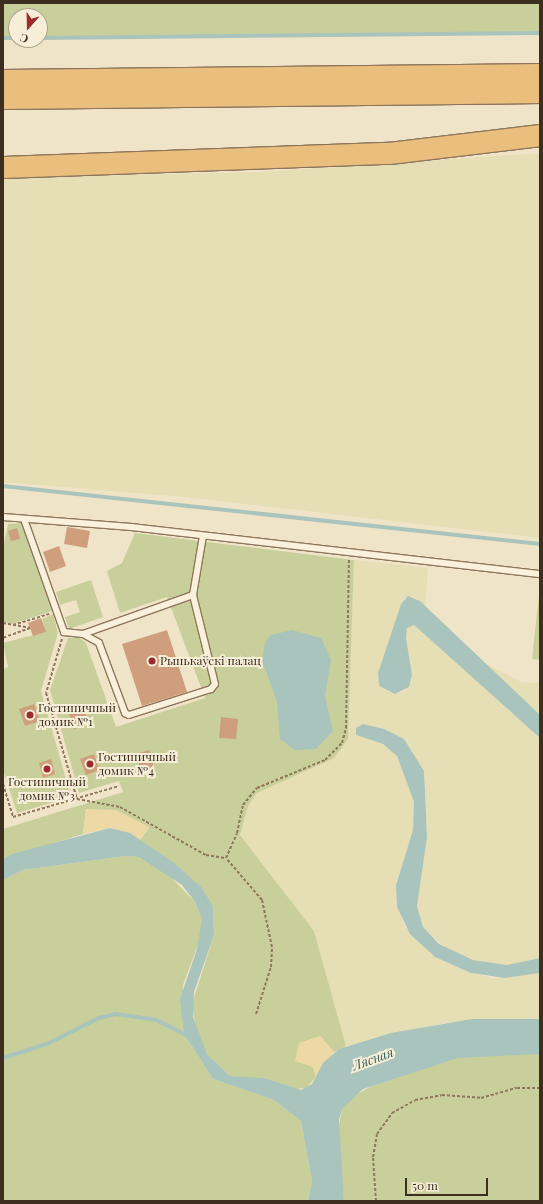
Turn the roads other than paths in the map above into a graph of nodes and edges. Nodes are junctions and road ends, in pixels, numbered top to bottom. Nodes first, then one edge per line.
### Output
1 (540, 74) edge
2 (3, 80) edge
3 (540, 92) edge
4 (3, 98) edge
5 (540, 135) edge
6 (3, 167) edge
7 (3, 517) edge
8 (24, 519) junction
9 (203, 536) junction
10 (540, 574) edge
11 (193, 595) junction
12 (82, 634) junction

1 - 2 highway
3 - 4 highway
5 - 6 highway
7 - 8 lane
8 - 9 lane
8 - 12 lane
9 - 10 lane
9 - 11 lane
11 - 12 lane
11 - 12 lane

